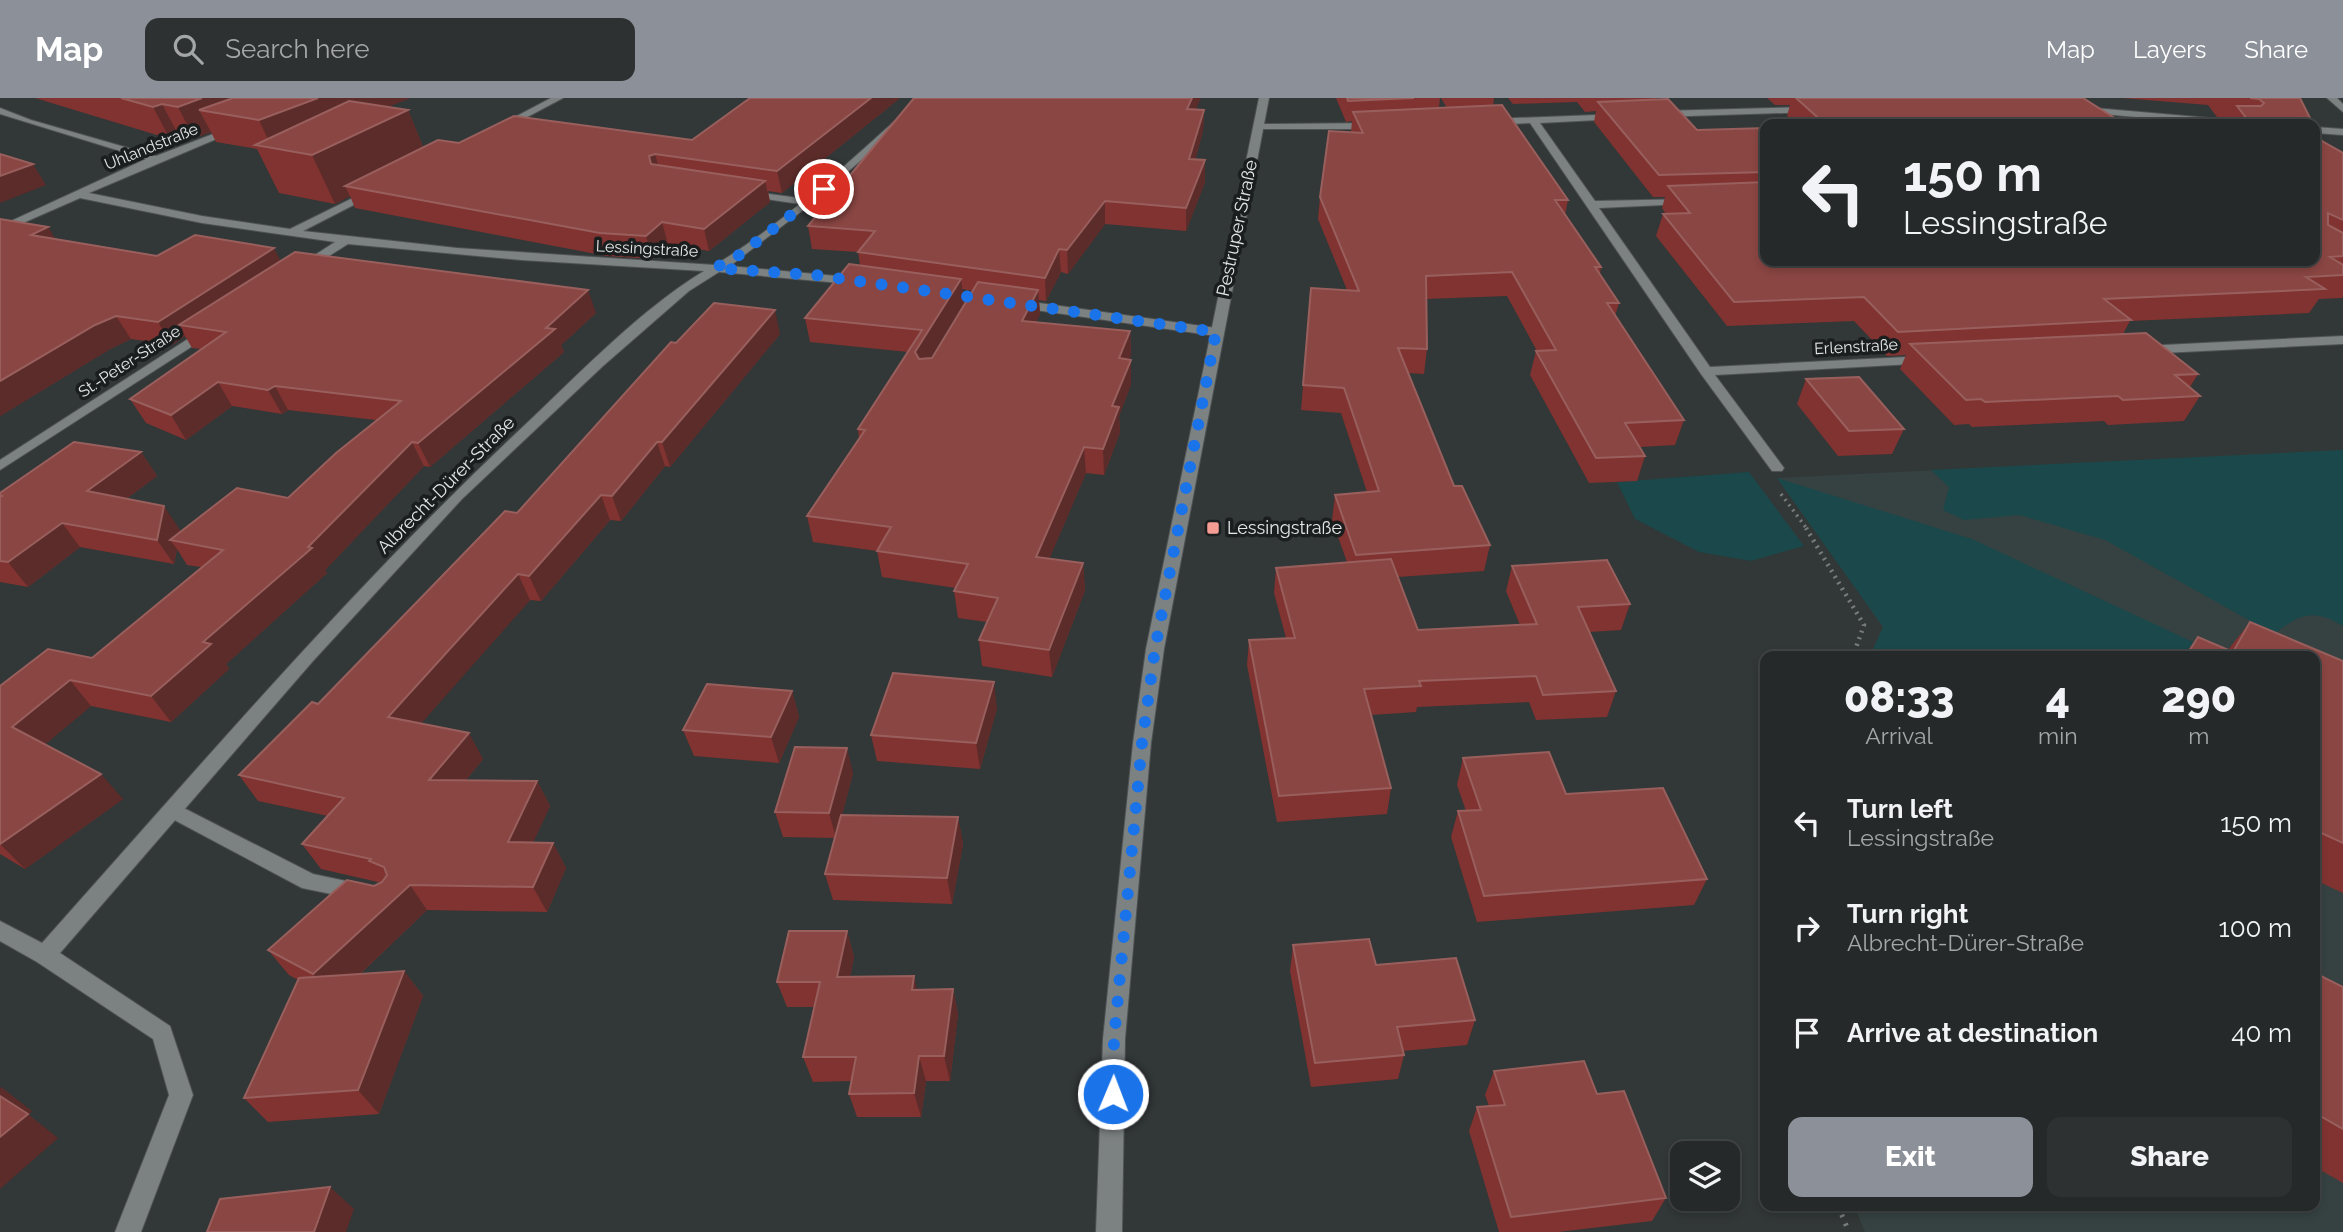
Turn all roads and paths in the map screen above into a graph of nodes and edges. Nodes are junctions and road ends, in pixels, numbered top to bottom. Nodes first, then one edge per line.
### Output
1 (558, 98) edge
2 (927, 98) edge
3 (1264, 98) edge
4 (1701, 98) edge
5 (2332, 98) edge
6 (2067, 109) edge
7 (2343, 109) edge
8 (1821, 110) edge
9 (0, 111) edge
10 (1711, 112) junction
11 (1643, 115) edge
12 (1629, 116) edge
13 (2157, 119) edge
14 (1533, 120) junction
15 (1477, 122) edge
16 (242, 126) edge
17 (1381, 126) edge
18 (1258, 127) junction
19 (2320, 130) edge
20 (2343, 132) edge
21 (486, 135) edge
22 (156, 159) junction
23 (377, 189) edge
24 (733, 192) edge
25 (77, 194) junction
26 (1698, 200) edge
27 (807, 202) junction
28 (1590, 205) junction
29 (0, 230) edge
30 (293, 232) junction
31 (347, 239) junction
32 (715, 268) junction
33 (289, 277) edge
34 (868, 283) edge
35 (1003, 302) edge
36 (220, 322) edge
37 (1216, 332) junction
38 (2343, 340) edge
39 (2135, 350) edge
40 (1942, 359) edge
41 (1706, 371) junction
42 (0, 466) edge
43 (1777, 468) joint
44 (1855, 651) edge
45 (172, 810) junction
46 (380, 896) edge
47 (0, 930) edge
48 (45, 955) junction
49 (1840, 1211) edge
50 (128, 1232) edge
51 (1109, 1232) edge
52 (1849, 1232) edge

1 - 21 street
2 - 27 street, Albrecht-Dürer-Straße
3 - 18 street, Pestruper Straße
4 - 10 street
5 - 7 street
6 - 13 street
8 - 10 street
9 - 22 street
10 - 11 street
12 - 14 street
14 - 15 street
14 - 28 street
16 - 22 street, Uhlandstraße
17 - 18 street
18 - 37 street, Pestruper Straße
19 - 20 street
22 - 25 street, Uhlandstraße
23 - 30 street
24 - 27 street
25 - 29 street, Uhlandstraße
25 - 30 street, Lessingstraße
26 - 28 street
27 - 32 street, Albrecht-Dürer-Straße
28 - 41 street
30 - 31 street, Lessingstraße
31 - 32 street, Lessingstraße
31 - 33 street
32 - 34 street, Lessingstraße
32 - 45 street, Albrecht-Dürer-Straße
35 - 37 street
36 - 42 street, St.-Peter-Straße
37 - 51 street, Pestruper Straße
38 - 39 street
40 - 41 street, Erlenstraße
41 - 43 street
43 - 44 path
45 - 46 street
45 - 48 street, Albrecht-Dürer-Straße
47 - 48 street
48 - 50 street
49 - 52 path

